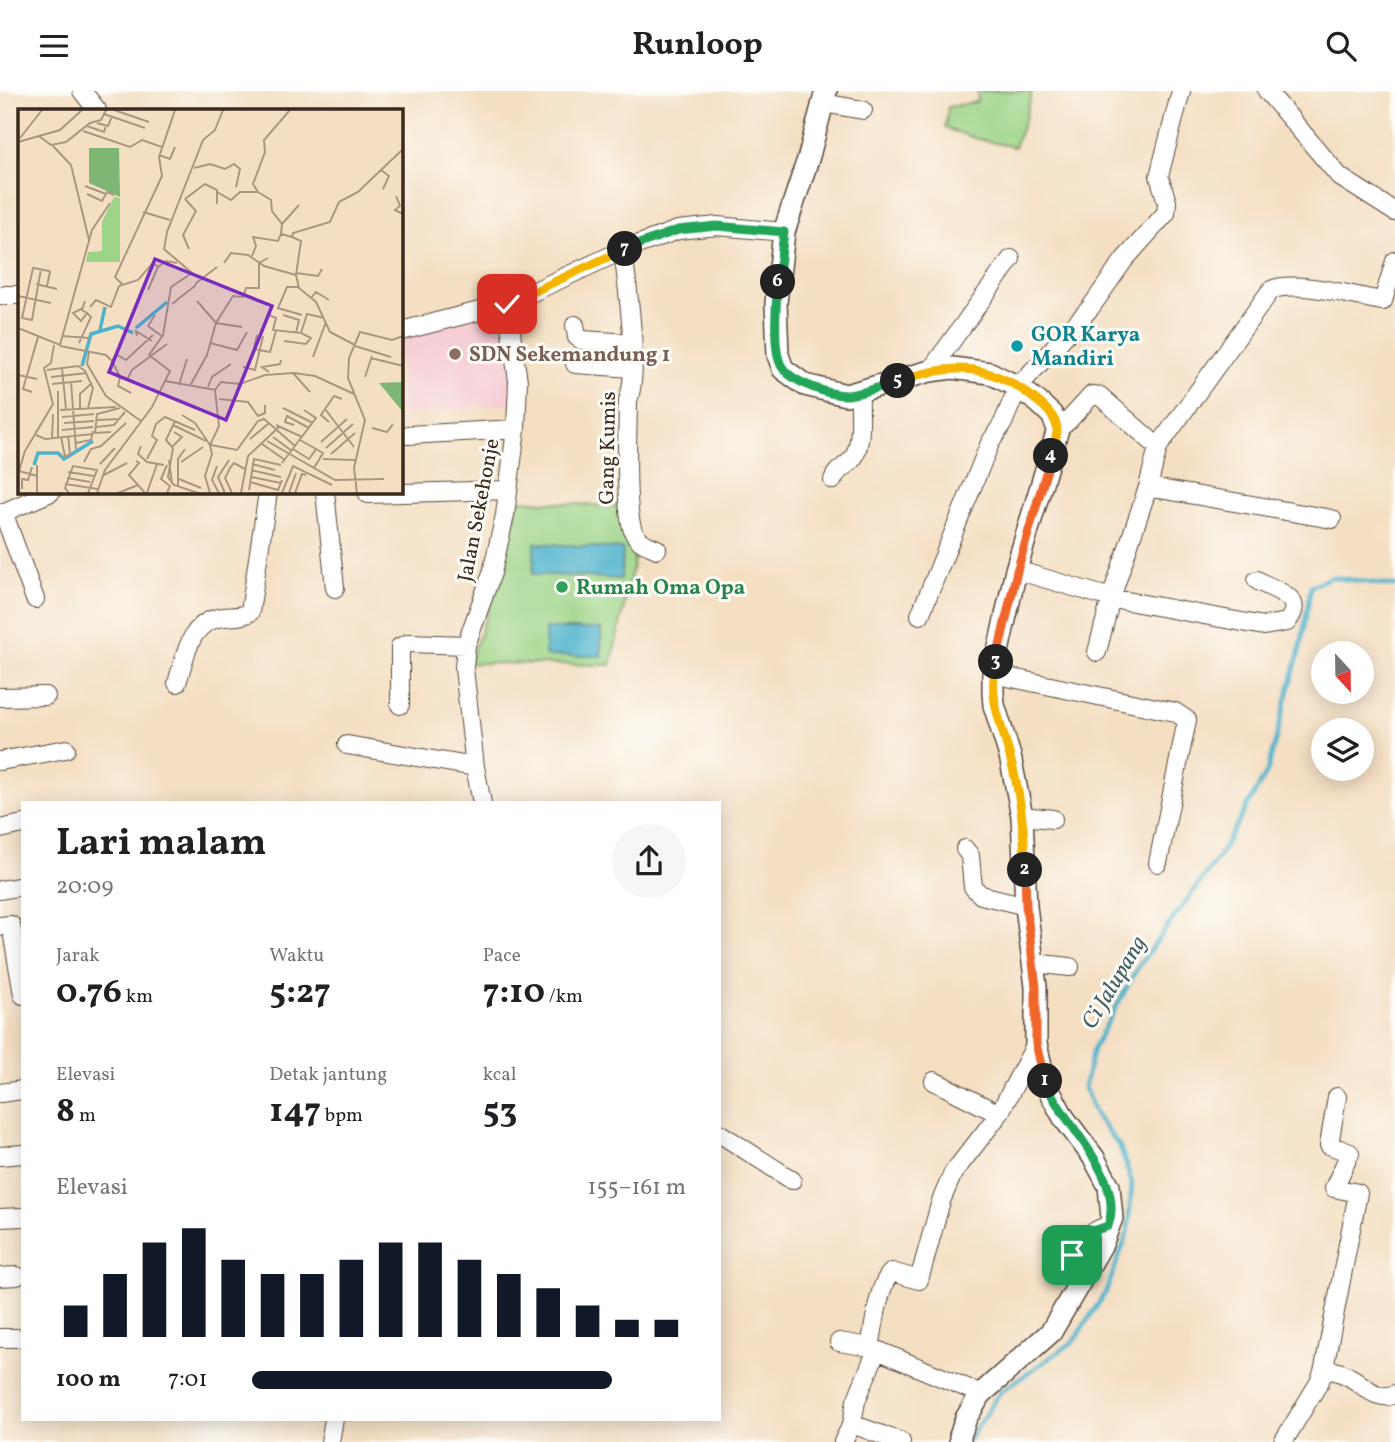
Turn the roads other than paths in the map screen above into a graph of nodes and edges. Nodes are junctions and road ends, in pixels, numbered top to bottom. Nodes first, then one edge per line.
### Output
1 (82, 91) edge
2 (1181, 91) edge
3 (1267, 91) edge
4 (824, 97) edge
5 (96, 109) edge
6 (863, 110) dead end
7 (1395, 212) edge
8 (784, 232) junction
9 (624, 250) junction
10 (1012, 259) dead end
11 (1395, 261) edge
12 (0, 295) edge
13 (18, 295) edge
14 (507, 304) junction
15 (575, 325) dead end
16 (402, 331) edge
17 (631, 343) junction
18 (575, 364) dead end
19 (632, 368) junction
20 (930, 370) junction
21 (1018, 387) junction
22 (860, 393) junction
23 (516, 429) junction
24 (1058, 429) junction
25 (408, 435) dead end
26 (1158, 447) junction
27 (833, 480) dead end
28 (1148, 487) junction
29 (508, 490) junction
30 (49, 493) edge
31 (268, 493) edge
32 (326, 493) edge
33 (368, 494) dead end
34 (2, 513) edge
35 (1332, 519) dead end
36 (657, 549) dead end
37 (1017, 571) junction
38 (1257, 580) dead end
39 (335, 588) dead end
40 (1111, 598) junction
41 (35, 599) dead end
42 (920, 615) dead end
43 (466, 645) junction
44 (1097, 652) dead end
45 (993, 674) junction
46 (177, 683) dead end
47 (46, 696) dead end
48 (0, 697) edge
49 (400, 705) dead end
50 (347, 745) dead end
51 (66, 750) dead end
52 (0, 761) edge
53 (475, 767) junction
54 (482, 801) edge
55 (1022, 817) junction
56 (1053, 819) dead end
57 (21, 824) edge
58 (0, 829) edge
59 (965, 849) dead end
60 (1158, 863) dead end
61 (21, 886) edge
62 (0, 890) edge
63 (1026, 906) junction
64 (11, 925) edge
65 (1033, 963) junction
66 (1070, 967) dead end
67 (21, 983) edge
68 (1036, 1044) junction
69 (934, 1081) dead end
70 (21, 1090) edge
71 (0, 1093) edge
72 (1337, 1097) dead end
73 (999, 1114) junction
74 (721, 1134) edge
75 (21, 1154) edge
76 (0, 1156) edge
77 (792, 1180) dead end
78 (21, 1217) edge
79 (0, 1218) edge
80 (1108, 1226) junction
81 (1062, 1259) dead end
82 (839, 1342) dead end
83 (873, 1349) junction
84 (1324, 1368) junction
85 (981, 1394) junction
86 (1395, 1395) edge
87 (334, 1421) edge
88 (852, 1423) junction
89 (330, 1442) edge
90 (843, 1442) edge
91 (901, 1442) edge
92 (960, 1442) edge
93 (1283, 1442) edge

1 - 5 street
2 - 21 street
3 - 7 street
4 - 6 street
4 - 8 street
8 - 9 street
8 - 22 street
9 - 14 street
9 - 17 street, Gang Kumis
10 - 20 street
11 - 26 street
12 - 13 street
14 - 16 street
14 - 23 street, Jalan Sekehonje
15 - 17 street
17 - 19 street, Gang Kumis
18 - 19 street
19 - 36 street, Gang Kumis
20 - 21 street
20 - 22 street
21 - 24 street
21 - 42 street
22 - 27 street
23 - 25 street
23 - 29 street, Jalan Sekehonje
24 - 26 street
24 - 37 street
26 - 28 street
28 - 35 street
28 - 40 street
29 - 33 street
29 - 43 street, Jalan Sekehonje
30 - 34 street
31 - 46 street
32 - 39 street
34 - 41 street
37 - 40 street
37 - 45 street
38 - 40 street
40 - 44 street
43 - 49 street
43 - 53 street, Jalan Sekehonje
45 - 55 street
45 - 60 street
47 - 48 street
50 - 53 street
51 - 52 street
53 - 54 street, Jalan Sekehonje
55 - 56 street
55 - 63 street
57 - 58 street
59 - 63 street
61 - 62 street
63 - 65 street
64 - 67 street
65 - 66 street
65 - 68 street
68 - 73 street
68 - 80 street
69 - 73 street
70 - 71 street
72 - 84 street
73 - 83 street
74 - 77 street
75 - 76 street
78 - 79 street
80 - 81 street
80 - 85 street
82 - 83 street
83 - 85 street
83 - 88 street
84 - 86 street
84 - 93 street
85 - 92 street
87 - 89 street
88 - 90 street
88 - 91 street

